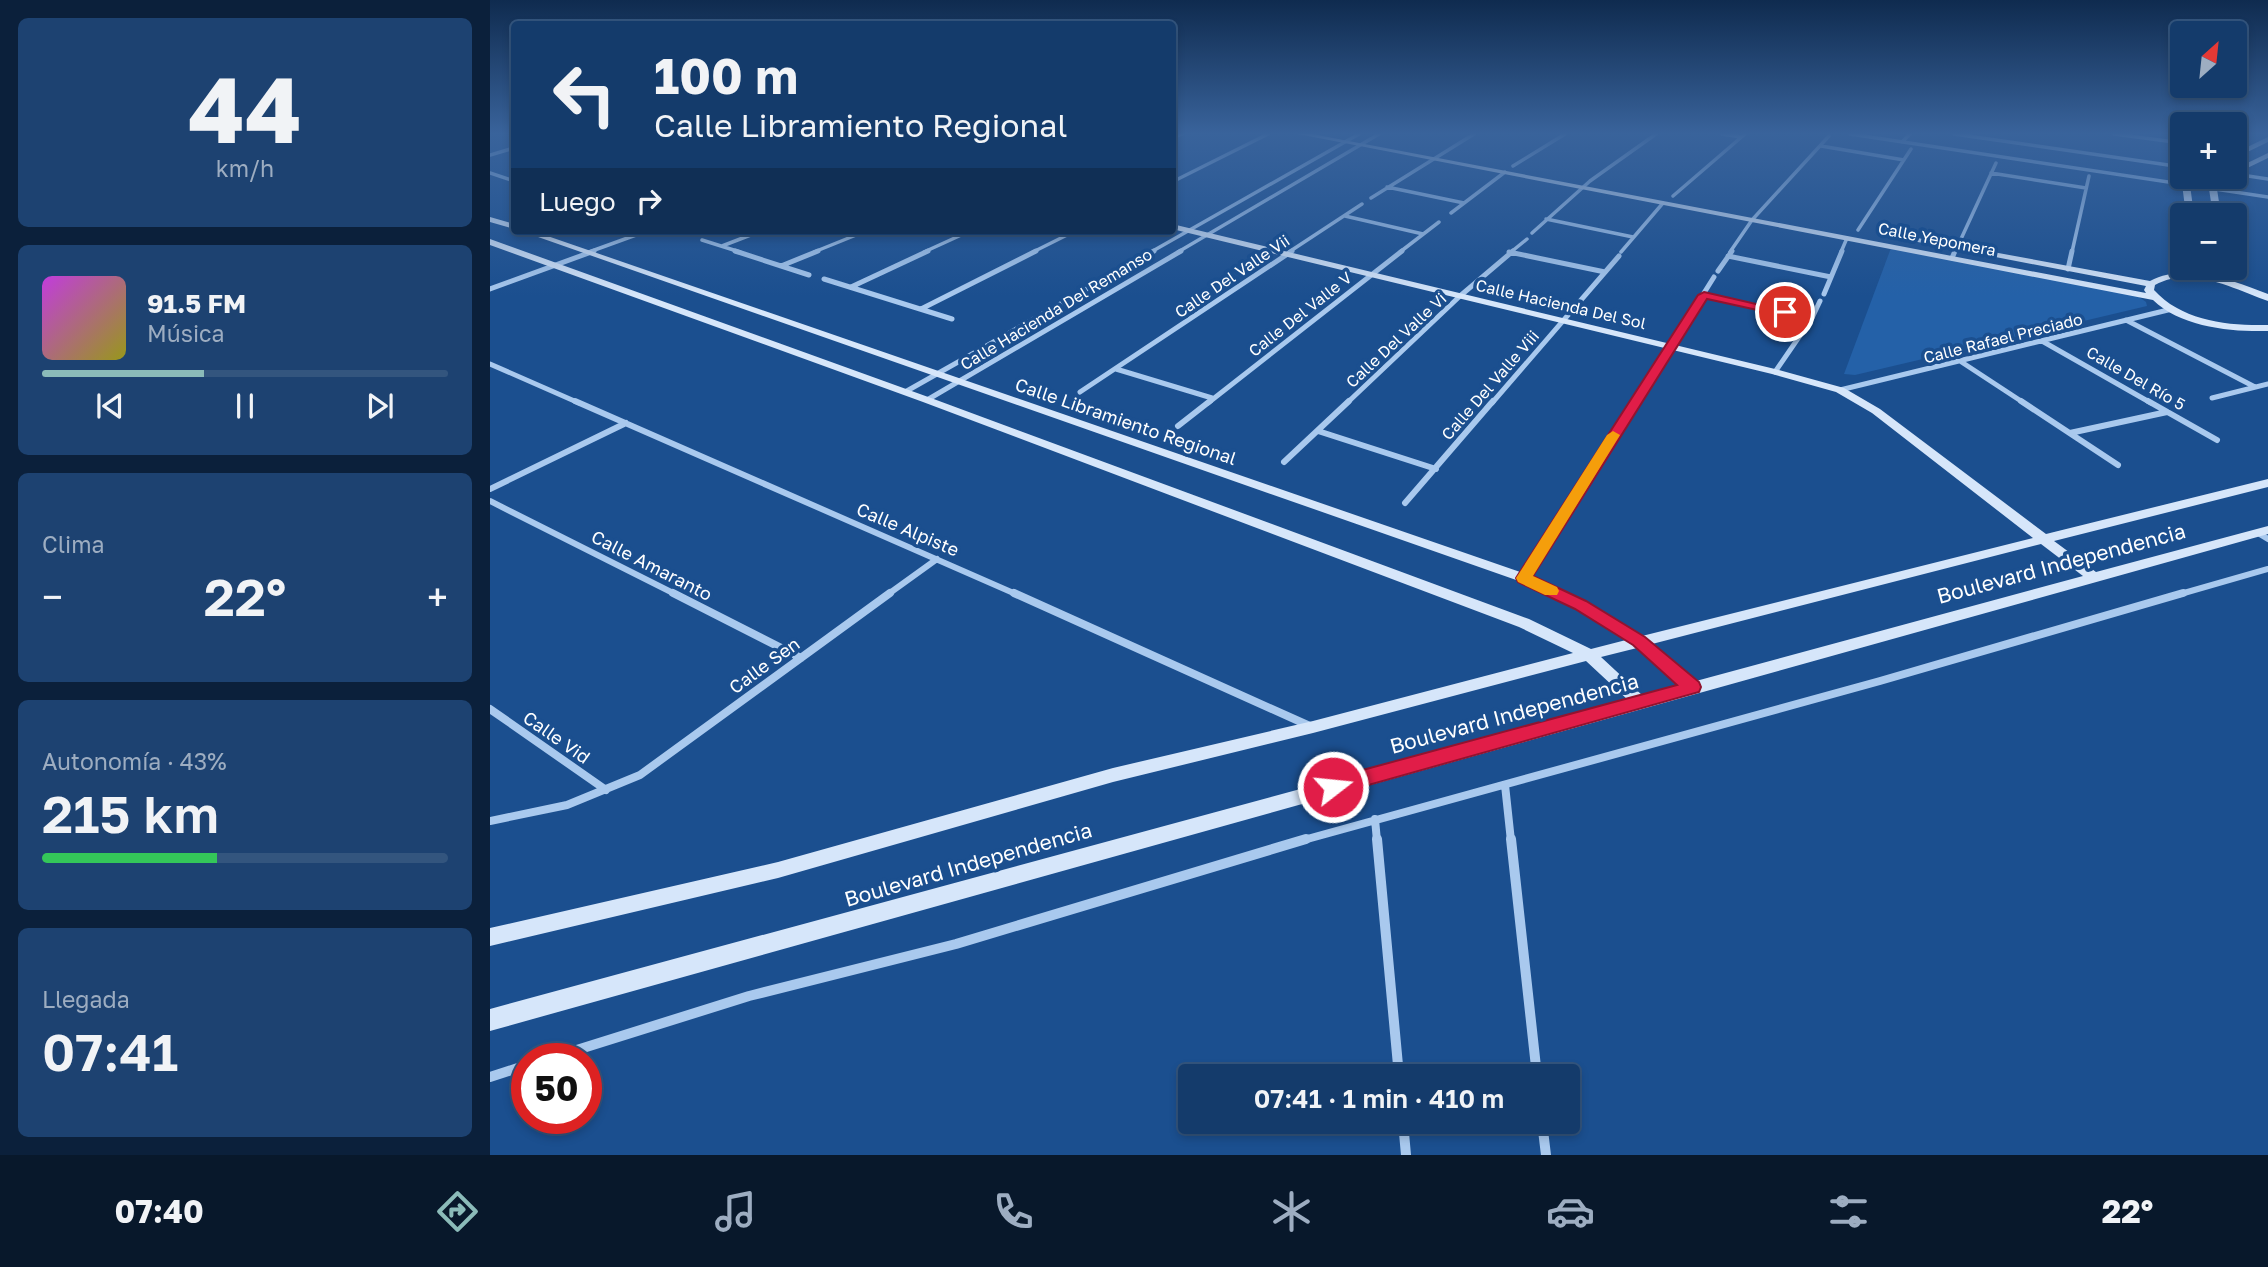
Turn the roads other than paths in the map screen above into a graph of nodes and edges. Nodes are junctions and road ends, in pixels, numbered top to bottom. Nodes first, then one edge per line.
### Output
1 (1261, 188) edge
2 (1279, 188) edge
3 (1386, 188) edge
4 (1391, 188) edge
5 (1484, 188) edge
6 (1583, 188) joint
7 (1626, 188) edge
8 (1683, 188) edge
9 (1782, 188) edge
10 (1886, 188) edge
11 (1984, 188) edge
12 (2086, 188) edge
13 (2219, 189) edge
14 (1673, 197) junction
15 (2268, 197) edge
16 (1371, 198) dead end
17 (1464, 203) junction
18 (1663, 203) junction
19 (1362, 204) dead end
20 (1759, 212) junction
21 (1451, 213) dead end
22 (1345, 216) junction
23 (490, 219) edge
24 (1546, 219) junction
25 (1752, 220) junction
26 (1439, 222) dead end
27 (511, 226) edge
28 (1176, 227) edge
29 (1187, 229) junction
30 (1858, 230) junction
31 (1532, 233) dead end
32 (1206, 234) junction
33 (1423, 234) junction
34 (536, 235) edge
35 (636, 235) edge
36 (750, 235) edge
37 (856, 235) edge
38 (962, 235) edge
39 (1067, 235) edge
40 (1633, 237) junction
41 (1847, 237) junction
42 (1527, 239) dead end
43 (702, 240) dead end
44 (491, 244) edge
45 (721, 246) junction
46 (1955, 248) junction
47 (1509, 252) junction
48 (587, 253) junction
49 (1288, 254) junction
50 (1728, 256) junction
51 (1952, 258) junction
52 (554, 265) junction
53 (782, 266) junction
54 (2068, 269) junction
55 (1605, 272) junction
56 (1371, 274) junction
57 (809, 275) dead end
58 (1831, 277) junction
59 (2170, 277) edge
60 (824, 279) dead end
61 (2219, 280) edge
62 (2228, 280) edge
63 (2228, 283) junction
64 (2151, 284) junction
65 (851, 287) junction
66 (490, 289) edge
67 (1824, 294) dead end
68 (2265, 294) edge
69 (1704, 295) junction
70 (1460, 296) junction
71 (2154, 297) junction
72 (1820, 301) dead end
73 (921, 309) junction
74 (2172, 309) junction
75 (1812, 318) junction
76 (952, 319) dead end
77 (2126, 320) junction
78 (1564, 322) junction
79 (2268, 328) edge
80 (2255, 329) junction
81 (2268, 334) edge
82 (2042, 341) junction
83 (1669, 346) junction
84 (1960, 361) junction
85 (490, 364) edge
86 (1116, 369) junction
87 (1775, 372) junction
88 (936, 374) junction
89 (958, 381) junction
90 (2268, 384) edge
91 (2255, 387) junction
92 (1840, 390) junction
93 (905, 392) junction
94 (1080, 392) dead end
95 (1212, 398) junction
96 (2212, 398) dead end
97 (927, 400) junction
98 (2168, 412) junction
99 (626, 423) junction
100 (1178, 426) dead end
101 (1318, 431) junction
102 (2070, 433) junction
103 (2217, 440) dead end
104 (1284, 462) dead end
105 (2118, 465) dead end
106 (1436, 468) junction
107 (2268, 483) edge
108 (490, 489) edge
109 (490, 501) edge
110 (1405, 503) dead end
111 (2265, 534) edge
112 (2045, 540) junction
113 (937, 559) junction
114 (2268, 569) edge
115 (2093, 577) junction
116 (1524, 578) junction
117 (1639, 641) junction
118 (1588, 654) junction
119 (801, 658) junction
120 (1692, 687) junction
121 (1640, 702) junction
122 (490, 709) edge
123 (1313, 727) junction
124 (1505, 785) junction
125 (606, 790) junction
126 (1375, 819) junction
127 (490, 821) edge
128 (490, 937) edge
129 (490, 1020) edge
130 (599, 1043) edge
131 (1398, 1064) edge
132 (1536, 1064) edge
133 (511, 1070) edge
134 (490, 1077) edge
135 (1404, 1134) edge
136 (1543, 1134) edge
137 (1406, 1155) edge
138 (1546, 1155) edge

1 - 29 street, Calle Hacienda Del Remanso
2 - 32 street, Calle Hacienda Del Remanso
3 - 16 street
4 - 17 street
5 - 17 street
6 - 18 street, Calle Yepomera
6 - 24 street
7 - 14 street, Calle Yepomera
8 - 14 street
9 - 20 street
10 - 30 street
11 - 46 street
12 - 54 street
13 - 15 street
14 - 20 street, Calle Yepomera
17 - 21 street
18 - 25 street, Calle Yepomera
18 - 40 street, Calle Del Valle Viii
19 - 22 street, Calle Del Valle Vii
20 - 25 street
20 - 30 street, Calle Yepomera
22 - 33 street
22 - 49 street, Calle Del Valle Vii
23 - 27 street
24 - 31 street
24 - 40 street
25 - 41 street, Calle Yepomera
25 - 50 street
26 - 33 street, Calle Del Valle V
28 - 29 street, Calle Hacienda Del Sol
29 - 32 street, Calle Hacienda Del Sol
29 - 88 street, Calle Hacienda Del Remanso
30 - 46 street, Calle Yepomera
32 - 49 street, Calle Hacienda Del Sol
32 - 89 street, Calle Hacienda Del Remanso
33 - 56 street, Calle Del Valle V
34 - 48 street, Calle Libramiento Regional
35 - 48 street
36 - 45 street
37 - 53 street
38 - 65 street
39 - 73 street
40 - 55 street, Calle Del Valle Viii
41 - 51 street, Calle Yepomera
41 - 58 street
42 - 47 street, Calle Del Valle Vi
43 - 45 street
44 - 52 street
45 - 53 street
46 - 51 street
46 - 54 street, Calle Yepomera
47 - 55 street
47 - 70 street, Calle Del Valle Vi
48 - 52 street
48 - 88 street, Calle Libramiento Regional
49 - 56 street, Calle Hacienda Del Sol
49 - 86 street, Calle Del Valle Vii
50 - 58 street
50 - 69 street
51 - 71 street, Calle Yepomera
52 - 66 street
52 - 93 street
53 - 57 street
54 - 64 street, Calle Yepomera
55 - 78 street, Calle Del Valle Viii
56 - 70 street, Calle Hacienda Del Sol
56 - 95 street, Calle Del Valle V
58 - 67 street
59 - 64 street
60 - 65 street
61 - 63 street
62 - 63 street
63 - 68 street
64 - 71 street
65 - 73 street
69 - 75 street
69 - 83 street
70 - 78 street, Calle Hacienda Del Sol
70 - 101 street, Calle Del Valle Vi
71 - 74 street
72 - 75 street
73 - 76 street
74 - 77 street, Calle Rafael Preciado
74 - 80 street
75 - 87 street
77 - 82 street, Calle Rafael Preciado
77 - 91 street
78 - 83 street, Calle Hacienda Del Sol
78 - 106 street, Calle Del Valle Viii
79 - 80 street
80 - 81 street
82 - 84 street, Calle Rafael Preciado
82 - 98 street, Calle Del Río 5
83 - 87 street, Calle Hacienda Del Sol
83 - 116 street
84 - 92 street, Calle Rafael Preciado
84 - 102 street
85 - 99 street, Calle Alpiste
86 - 94 street, Calle Del Valle Vii
86 - 95 street
87 - 92 street, Calle Hacienda Del Sol
88 - 89 street, Calle Libramiento Regional
88 - 93 street, Calle Hacienda Del Remanso
89 - 97 street, Calle Hacienda Del Remanso
89 - 116 street, Calle Libramiento Regional
90 - 91 street
91 - 96 street
92 - 112 street, Calle Hacienda Del Sol
93 - 97 street
95 - 100 street, Calle Del Valle V
97 - 118 street
98 - 102 street
98 - 103 street, Calle Del Río 5
99 - 108 street
99 - 113 street, Calle Alpiste
101 - 104 street, Calle Del Valle Vi
101 - 106 street
102 - 105 street
106 - 110 street, Calle Del Valle Viii
107 - 112 street, Boulevard Independencia
109 - 119 street, Calle Amaranto
111 - 115 street, Boulevard Independencia
112 - 115 street, Calle Hacienda Del Sol
112 - 117 street, Boulevard Independencia
113 - 119 street, Calle Sen
113 - 123 street, Calle Alpiste
114 - 124 street
115 - 120 street, Boulevard Independencia
116 - 117 street, Calle Libramiento Regional
117 - 118 street, Boulevard Independencia
117 - 120 street, Calle Libramiento Regional
118 - 121 street
118 - 123 street, Boulevard Independencia
119 - 125 street, Calle Sen
120 - 121 street, Boulevard Independencia
121 - 129 street, Boulevard Independencia
122 - 125 street, Calle Vid
123 - 128 street, Boulevard Independencia
124 - 126 street
124 - 132 street
125 - 127 street, Calle Sen
126 - 130 street
126 - 131 street
133 - 134 street
135 - 137 street
136 - 138 street

